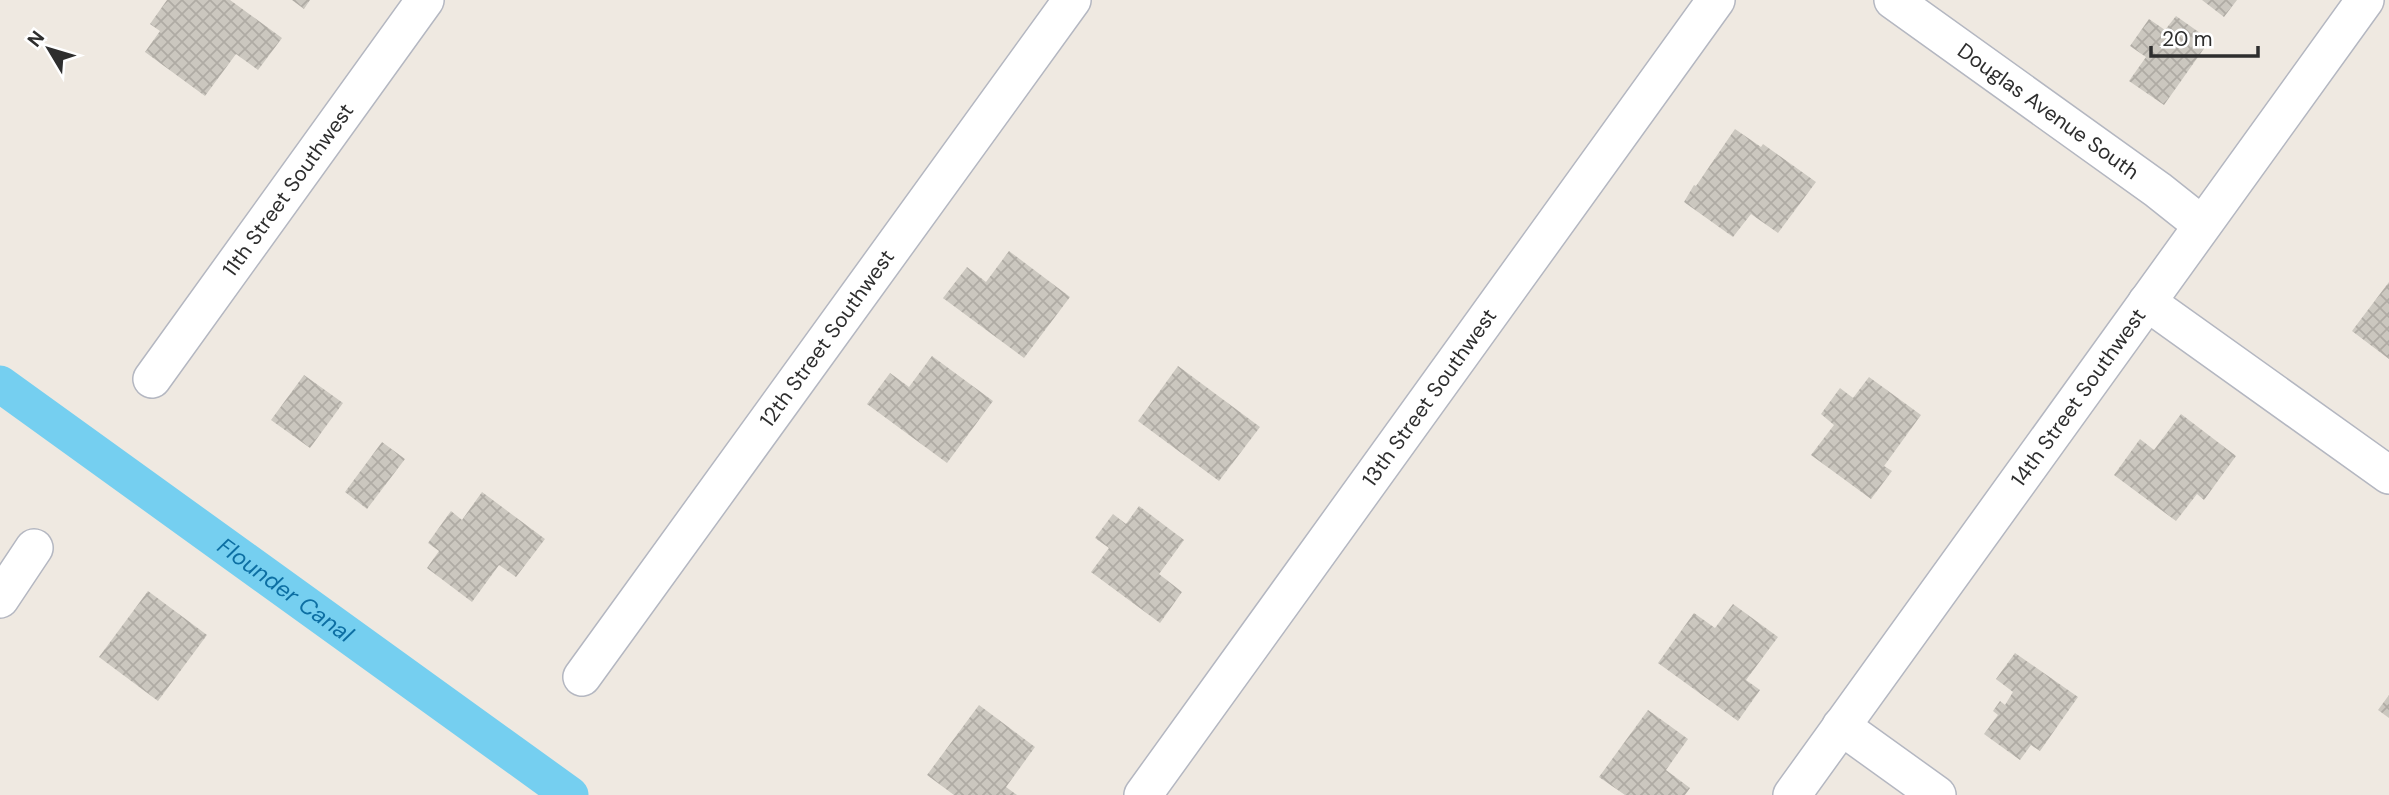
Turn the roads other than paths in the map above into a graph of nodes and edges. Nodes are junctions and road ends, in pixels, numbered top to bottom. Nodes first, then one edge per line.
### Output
1 (425, 0) edge
2 (1072, 0) edge
3 (1716, 0) edge
4 (1893, 0) edge
5 (2365, 0) edge
6 (2202, 225) junction
7 (2147, 302) junction
8 (152, 379) dead end
9 (2389, 475) edge
10 (34, 548) dead end
11 (0, 599) edge
12 (582, 677) dead end
13 (1841, 726) junction
14 (1143, 795) edge
15 (1791, 795) edge
16 (1937, 795) edge

1 - 8 street, 11th Street Southwest
2 - 12 street, 12th Street Southwest
3 - 14 street, 13th Street Southwest
4 - 6 street, Douglas Avenue South
5 - 6 street, 14th Street Southwest
6 - 7 street, 14th Street Southwest
7 - 9 street
7 - 13 street, 14th Street Southwest
10 - 11 street
13 - 15 street, 14th Street Southwest
13 - 16 street

